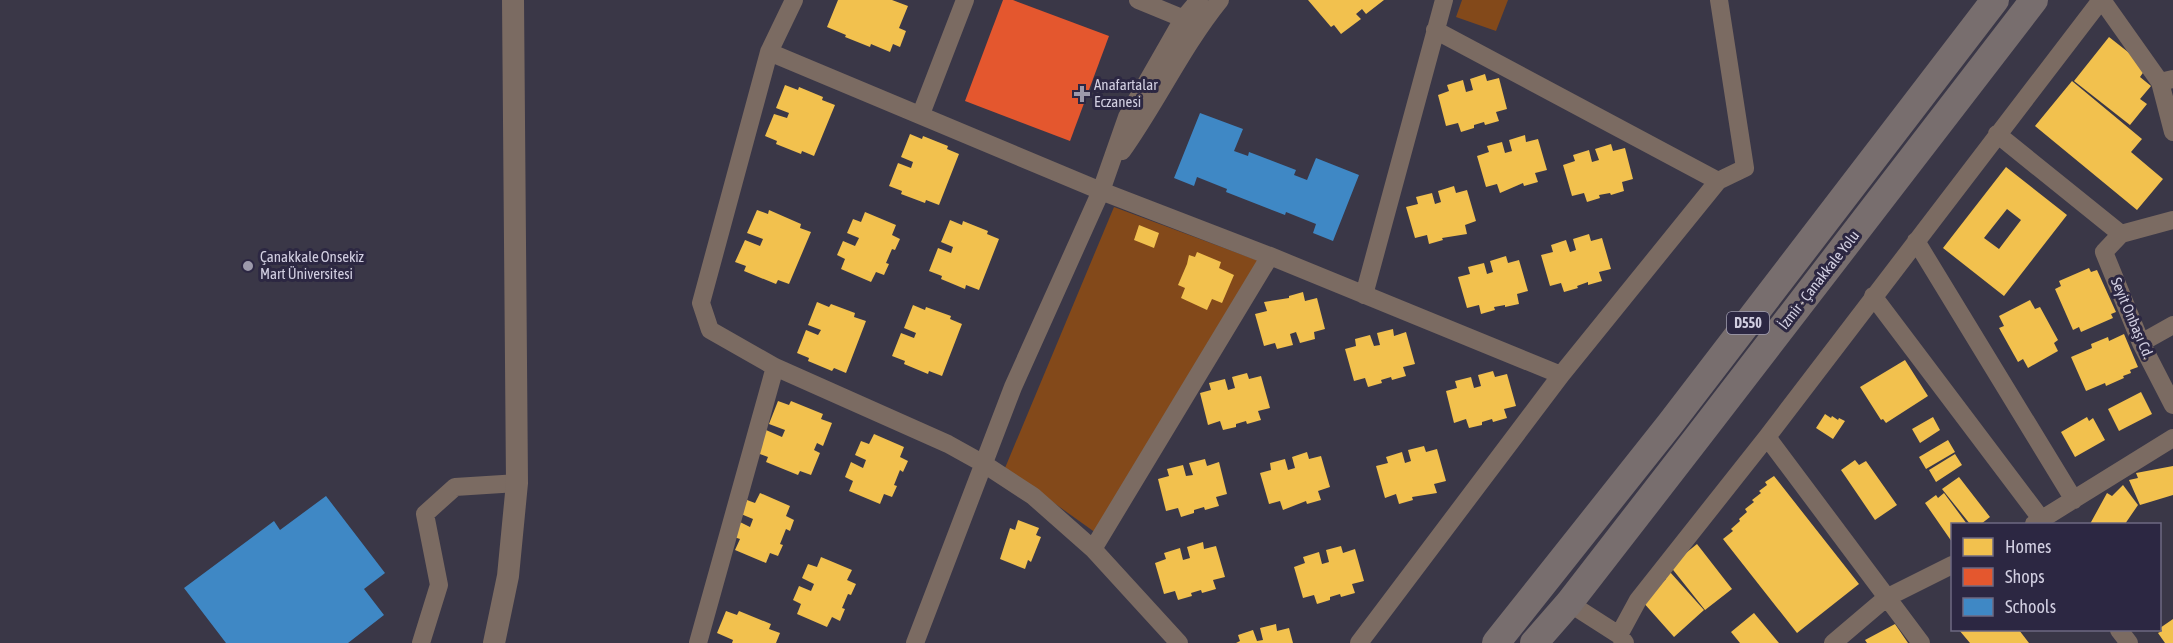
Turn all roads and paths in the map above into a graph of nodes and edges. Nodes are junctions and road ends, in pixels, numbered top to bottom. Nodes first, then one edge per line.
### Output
1 (513, 0) edge
2 (794, 0) edge
3 (965, 0) edge
4 (1138, 0) edge
5 (1199, 0) edge
6 (1220, 0) edge
7 (1444, 0) edge
8 (1719, 0) edge
9 (1989, 0) edge
10 (1995, 0) edge
11 (2034, 0) edge
12 (2102, 0) edge
13 (1191, 22) junction
14 (1435, 30) junction
15 (769, 52) junction
16 (1952, 55) junction
17 (2167, 81) edge
18 (921, 114) junction
19 (2173, 132) edge
20 (1997, 134) junction
21 (1718, 181) junction
22 (1101, 191) junction
23 (2173, 220) edge
24 (2121, 234) junction
25 (1916, 241) junction
26 (1270, 256) junction
27 (1364, 295) junction
28 (1873, 297) junction
29 (2173, 325) edge
30 (2141, 343) junction
31 (775, 367) junction
32 (1561, 375) junction
33 (2173, 405) edge
34 (1767, 437) junction
35 (2173, 438) edge
36 (984, 464) junction
37 (517, 483) junction
38 (2074, 500) junction
39 (2040, 523) edge
40 (1093, 549) junction
41 (1951, 566) edge
42 (1886, 598) junction
43 (1569, 603) junction
44 (1622, 639) edge
45 (421, 643) edge
46 (494, 643) edge
47 (698, 643) edge
48 (915, 643) edge
49 (1179, 643) edge
50 (1359, 643) edge
51 (1496, 643) edge
52 (1534, 643) edge
53 (1833, 643) edge
54 (1921, 643) edge

1 - 37 street
2 - 15 street
3 - 18 street
4 - 13 street
5 - 13 street
6 - 13 street
7 - 14 street
8 - 21 street
9 - 16 highway
10 - 16 highway, İzmir - Çanakkale Yolu / D550
11 - 43 highway, İzmir - Çanakkale Yolu / D550
12 - 17 street
12 - 20 street
13 - 22 street
14 - 21 street
14 - 27 street
15 - 18 street
15 - 31 street
16 - 51 highway, İzmir - Çanakkale Yolu / D550
17 - 19 street
18 - 22 street
20 - 24 street
20 - 25 street
21 - 32 street
22 - 26 street
22 - 36 street
23 - 24 street
24 - 30 street, Seyit Onbaşı Cd.
25 - 28 street
25 - 38 street
26 - 27 street
26 - 40 street
27 - 32 street
28 - 34 street
28 - 39 street
29 - 30 street
30 - 33 street, Seyit Onbaşı Cd.
31 - 36 street
31 - 47 street
32 - 50 street
34 - 42 street
34 - 44 street
35 - 38 street
36 - 40 street
36 - 48 street
37 - 45 street
37 - 46 street
38 - 39 street
40 - 49 street
41 - 42 street
42 - 53 street
42 - 54 street
43 - 44 street
43 - 52 highway, İzmir - Çanakkale Yolu / D550

